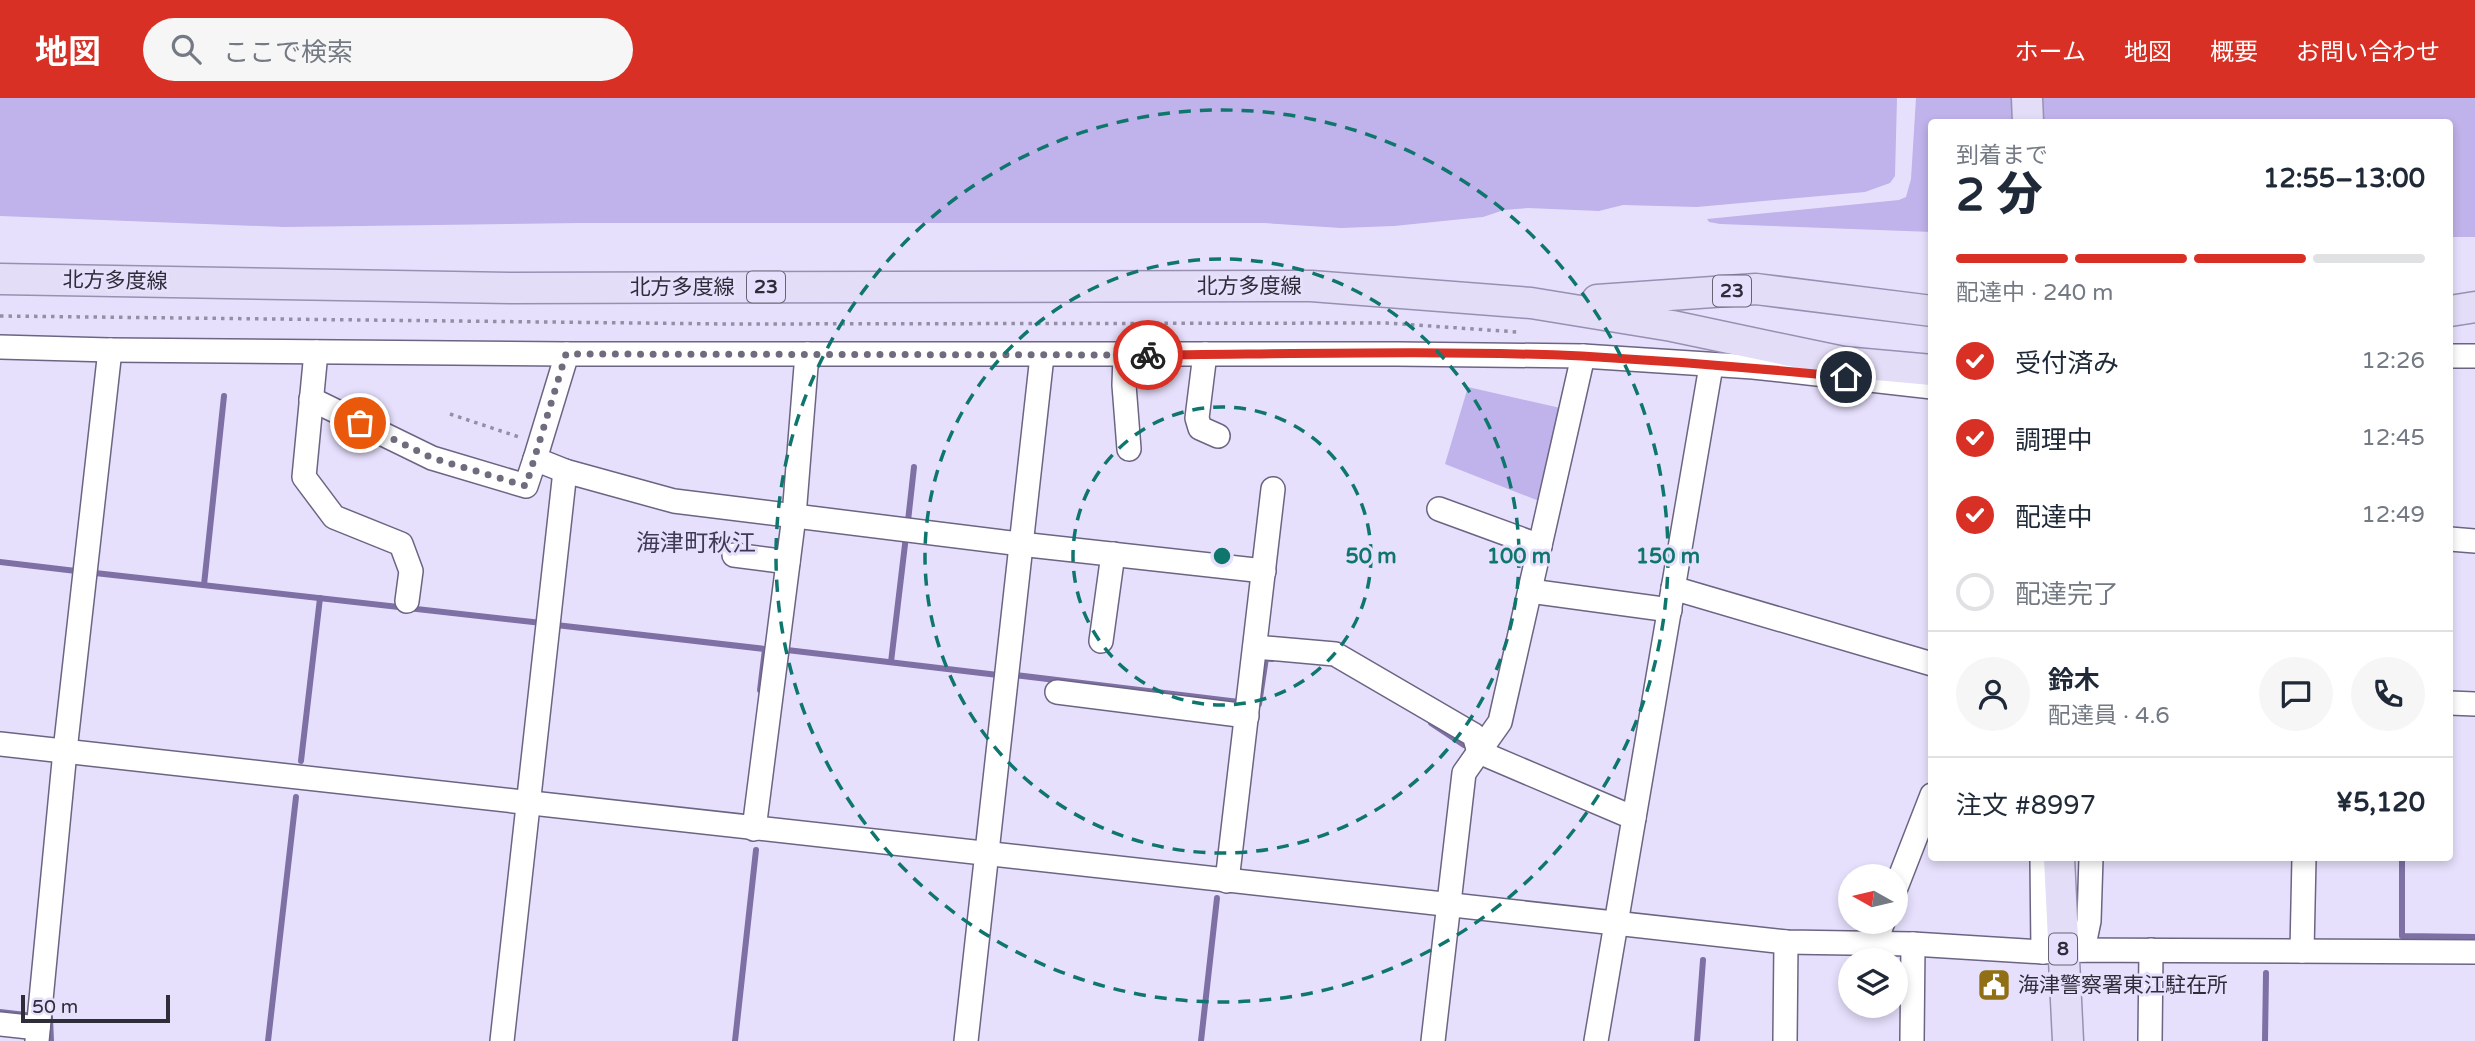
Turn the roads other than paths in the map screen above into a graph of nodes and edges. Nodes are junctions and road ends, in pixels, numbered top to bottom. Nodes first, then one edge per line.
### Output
1 (2028, 98) edge
2 (2028, 119) edge
3 (0, 279) edge
4 (1531, 303) junction
5 (2453, 303) edge
6 (2475, 306) edge
7 (1928, 310) edge
8 (2453, 310) edge
9 (0, 347) edge
10 (110, 351) junction
11 (316, 352) junction
12 (566, 354) junction
13 (807, 354) junction
14 (1205, 354) junction
15 (1125, 355) junction
16 (1042, 356) junction
17 (1583, 356) junction
18 (2453, 356) edge
19 (2475, 356) edge
20 (1711, 366) junction
21 (1928, 370) edge
22 (1928, 387) edge
23 (311, 400) junction
24 (1218, 436) dead end
25 (1129, 449) dead end
26 (537, 452) junction
27 (565, 471) junction
28 (1273, 489) dead end
29 (1438, 509) dead end
30 (794, 516) junction
31 (2453, 539) edge
32 (2475, 541) edge
33 (1020, 544) junction
34 (1540, 547) junction
35 (1113, 554) junction
36 (734, 555) dead end
37 (788, 562) junction
38 (1264, 571) junction
39 (1530, 591) junction
40 (1672, 599) junction
41 (407, 601) dead end
42 (1101, 641) dead end
43 (1255, 647) junction
44 (1928, 663) edge
45 (1057, 692) dead end
46 (2453, 703) edge
47 (2475, 704) edge
48 (1247, 716) junction
49 (0, 744) edge
50 (65, 751) junction
51 (1479, 751) junction
52 (530, 803) junction
53 (1928, 805) edge
54 (1634, 818) junction
55 (754, 829) junction
56 (986, 852) junction
57 (2043, 861) edge
58 (2059, 861) edge
59 (2091, 861) edge
60 (2304, 861) edge
61 (1905, 864) edge
62 (1227, 881) junction
63 (1449, 905) junction
64 (1617, 923) junction
65 (1869, 934) edge
66 (1882, 934) edge
67 (1786, 942) junction
68 (1913, 944) junction
69 (2151, 950) junction
70 (2063, 951) junction
71 (2302, 951) junction
72 (2475, 952) edge
73 (0, 1024) edge
74 (38, 1034) edge
75 (502, 1041) edge
76 (966, 1041) edge
77 (1433, 1041) edge
78 (1596, 1041) edge
79 (1784, 1041) edge
80 (1912, 1041) edge
81 (2068, 1041) edge
82 (2150, 1041) edge

1 - 2 main road
3 - 4 main road, 北方多度線 / 23
4 - 7 main road, 23
4 - 21 main road
5 - 6 main road
6 - 8 main road
9 - 10 street
10 - 11 street
10 - 50 street
11 - 12 street
11 - 23 street
12 - 13 street
12 - 26 street
13 - 16 street
13 - 30 street
14 - 15 street
14 - 17 street
14 - 24 street
15 - 16 street
15 - 25 street
16 - 33 street
17 - 20 street
17 - 34 street
18 - 19 street
20 - 22 street
20 - 40 street
23 - 26 street
23 - 41 street
26 - 27 street
27 - 30 street
27 - 52 street
28 - 38 street
29 - 34 street
30 - 33 street
30 - 37 street
31 - 32 street
33 - 35 street
33 - 56 street
34 - 39 street
35 - 38 street
35 - 42 street
36 - 37 street
37 - 55 street
38 - 43 street
39 - 40 street
39 - 51 street
40 - 44 street
40 - 54 street
43 - 48 street
43 - 51 street
45 - 48 street
46 - 47 street
48 - 62 street
49 - 50 street
50 - 52 street
50 - 74 street
51 - 54 street
51 - 63 street
52 - 55 street
52 - 75 street
53 - 61 street
54 - 64 street
55 - 56 street
56 - 62 street
56 - 76 street
57 - 70 street
58 - 70 main road, 8
59 - 70 street
60 - 71 street
62 - 63 street
63 - 64 street
63 - 77 street
64 - 67 street
64 - 78 street
65 - 67 street
66 - 68 street
67 - 79 street
68 - 70 street
68 - 80 street
69 - 70 street
69 - 71 street
69 - 82 street
70 - 81 main road, 8
71 - 72 street
73 - 74 street

